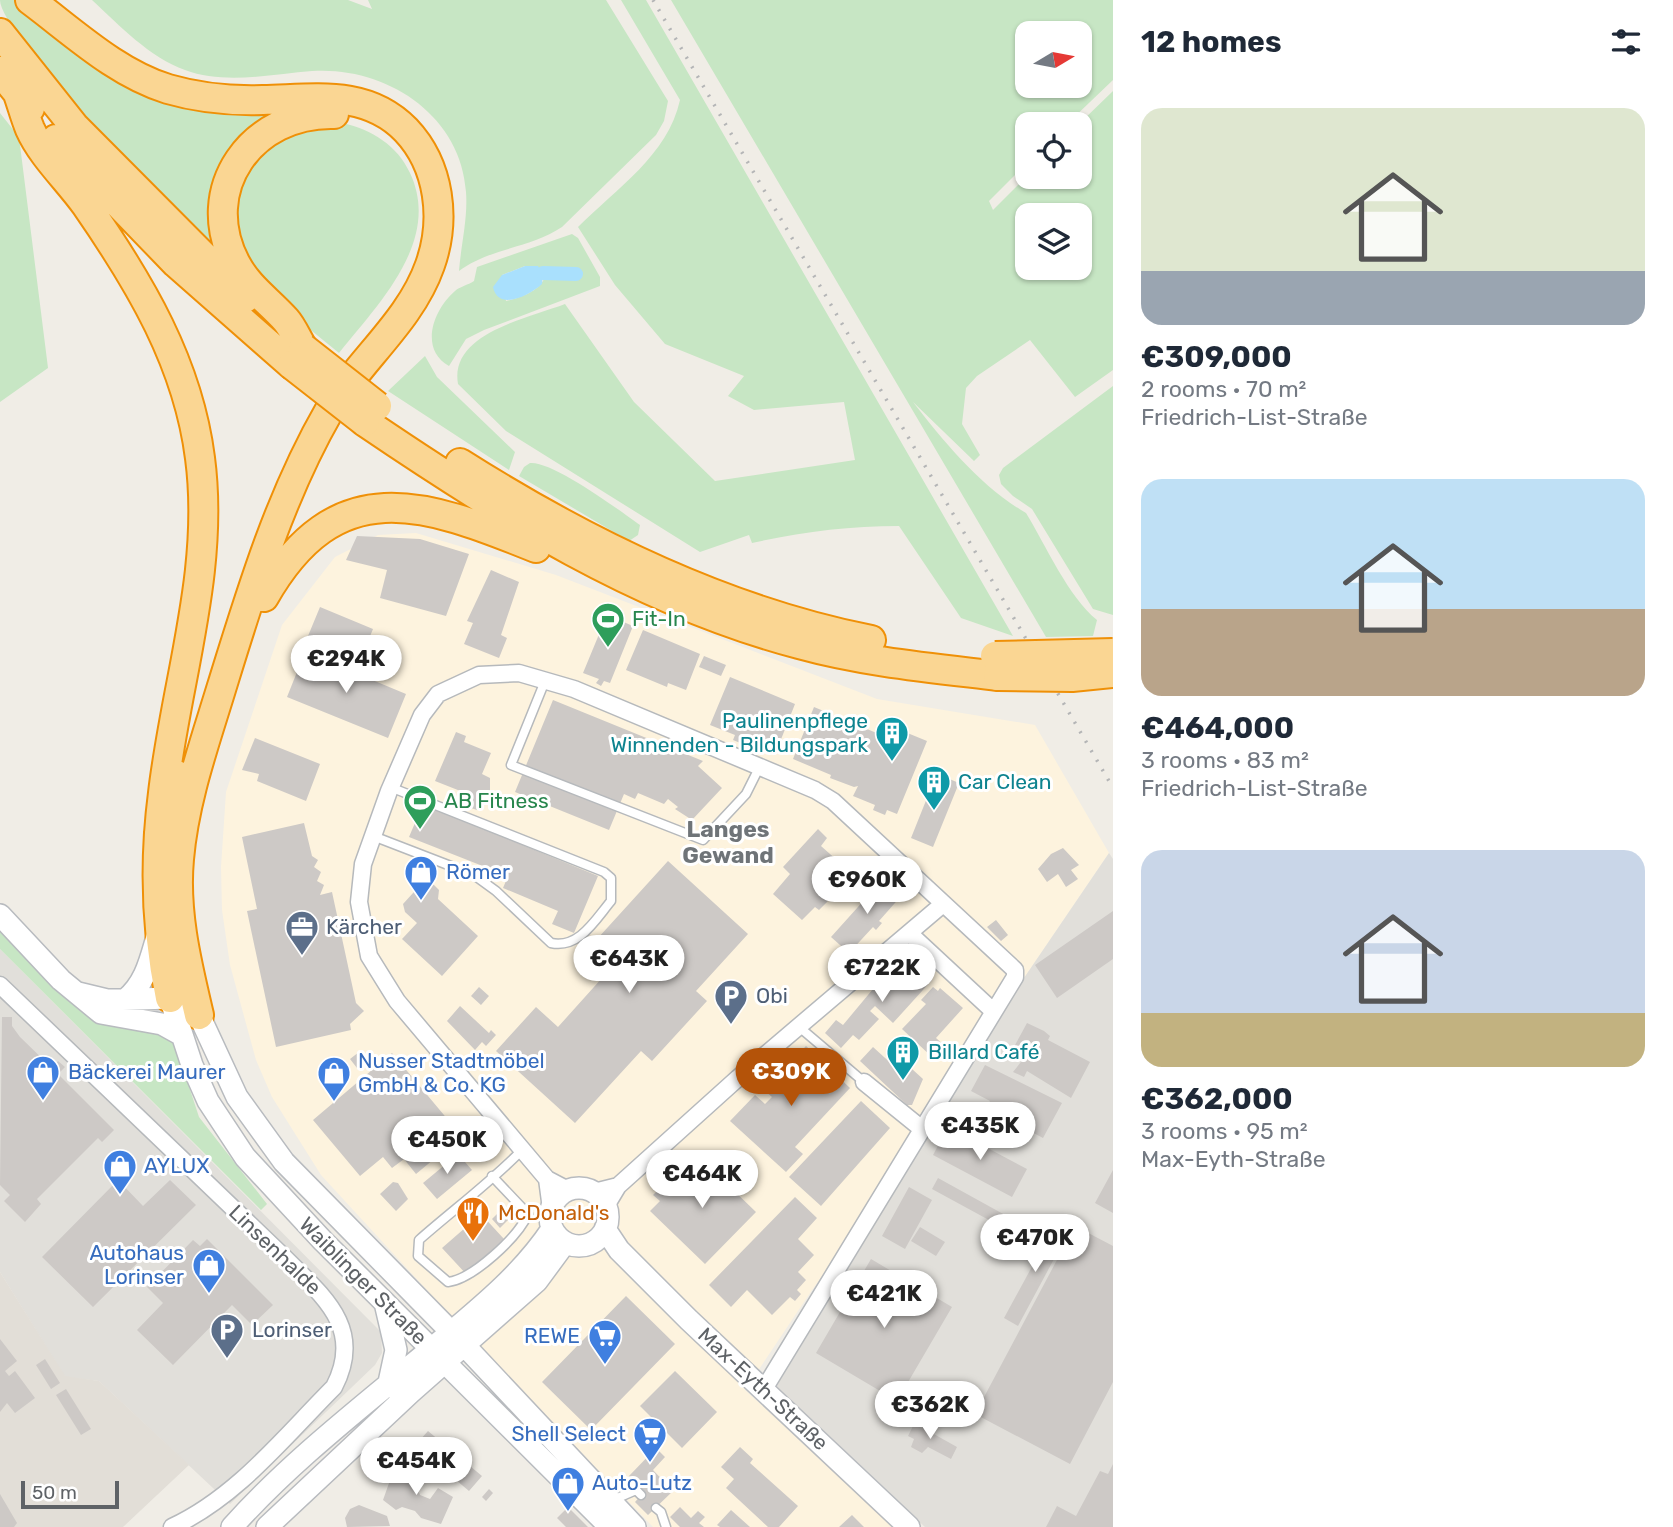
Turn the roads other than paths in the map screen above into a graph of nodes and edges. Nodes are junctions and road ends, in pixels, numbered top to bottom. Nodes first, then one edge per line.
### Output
1 (30, 0) edge
2 (0, 33) edge
3 (0, 71) edge
4 (18, 94) junction
5 (297, 356) junction
6 (371, 414) junction
7 (599, 565) junction
8 (241, 626) junction
9 (1113, 653) edge
10 (996, 666) junction
11 (1113, 673) edge
12 (545, 681) junction
13 (761, 766) junction
14 (390, 787) junction
15 (159, 833) junction
16 (373, 836) junction
17 (943, 904) junction
18 (0, 915) edge
19 (158, 931) junction
20 (909, 933) junction
21 (0, 985) edge
22 (78, 993) junction
23 (170, 998) junction
24 (125, 1000) junction
25 (993, 1011) junction
26 (189, 1024) junction
27 (798, 1026) junction
28 (864, 1082) joint
29 (922, 1129) junction
30 (522, 1150) junction
31 (492, 1176) junction
32 (547, 1179) junction
33 (568, 1190) junction
34 (600, 1199) junction
35 (605, 1229) junction
36 (563, 1232) junction
37 (619, 1250) junction
38 (489, 1300) junction
39 (385, 1301) junction
40 (424, 1306) junction
41 (458, 1339) junction
42 (438, 1356) junction
43 (468, 1385) junction
44 (388, 1387) junction
45 (764, 1389) junction
46 (411, 1392) junction
47 (641, 1495) dead end
48 (611, 1501) junction
49 (656, 1508) dead end
50 (172, 1527) edge
51 (232, 1527) edge
52 (267, 1527) edge
53 (610, 1527) edge
54 (635, 1527) edge
55 (666, 1527) edge
56 (909, 1527) edge

1 - 8 highway
2 - 5 highway
3 - 4 highway
4 - 5 highway
4 - 15 highway
5 - 6 highway, bridge
5 - 15 highway
6 - 7 highway
6 - 10 highway
7 - 8 highway
7 - 10 highway
8 - 26 highway
9 - 10 highway, bridge
10 - 11 highway, bridge
12 - 13 street
12 - 13 lane
12 - 14 street
13 - 17 street
14 - 16 street
14 - 16 lane
15 - 19 highway
16 - 30 street
17 - 20 street
17 - 25 street
18 - 22 main road
19 - 23 highway
19 - 24 main road
20 - 25 street
20 - 27 street
21 - 50 street, Linsenhalde
22 - 24 main road
22 - 26 main road
23 - 24 main road
23 - 26 main road
25 - 29 street
26 - 39 main road, Waiblinger Straße
26 - 40 main road, Waiblinger Straße
27 - 28 lane
27 - 34 street
28 - 29 street
29 - 45 street
30 - 31 lane
30 - 32 street
31 - 31 lane
32 - 33 street
32 - 36 street
33 - 34 main road
33 - 36 main road
34 - 35 main road
35 - 36 main road
35 - 37 main road, Max-Eyth-Straße
36 - 37 main road
36 - 38 main road
36 - 41 main road
37 - 45 main road, Max-Eyth-Straße
38 - 40 main road
38 - 41 main road
39 - 42 main road, Waiblinger Straße
39 - 44 main road
40 - 41 main road, Waiblinger Straße
41 - 42 main road
41 - 48 main road, Waiblinger Straße
42 - 43 main road, Waiblinger Straße
42 - 44 main road
42 - 46 main road
43 - 46 main road
43 - 53 main road, Waiblinger Straße
44 - 51 main road
45 - 56 main road, Max-Eyth-Straße
46 - 52 main road
47 - 48 lane
48 - 54 main road, Waiblinger Straße
49 - 55 lane

